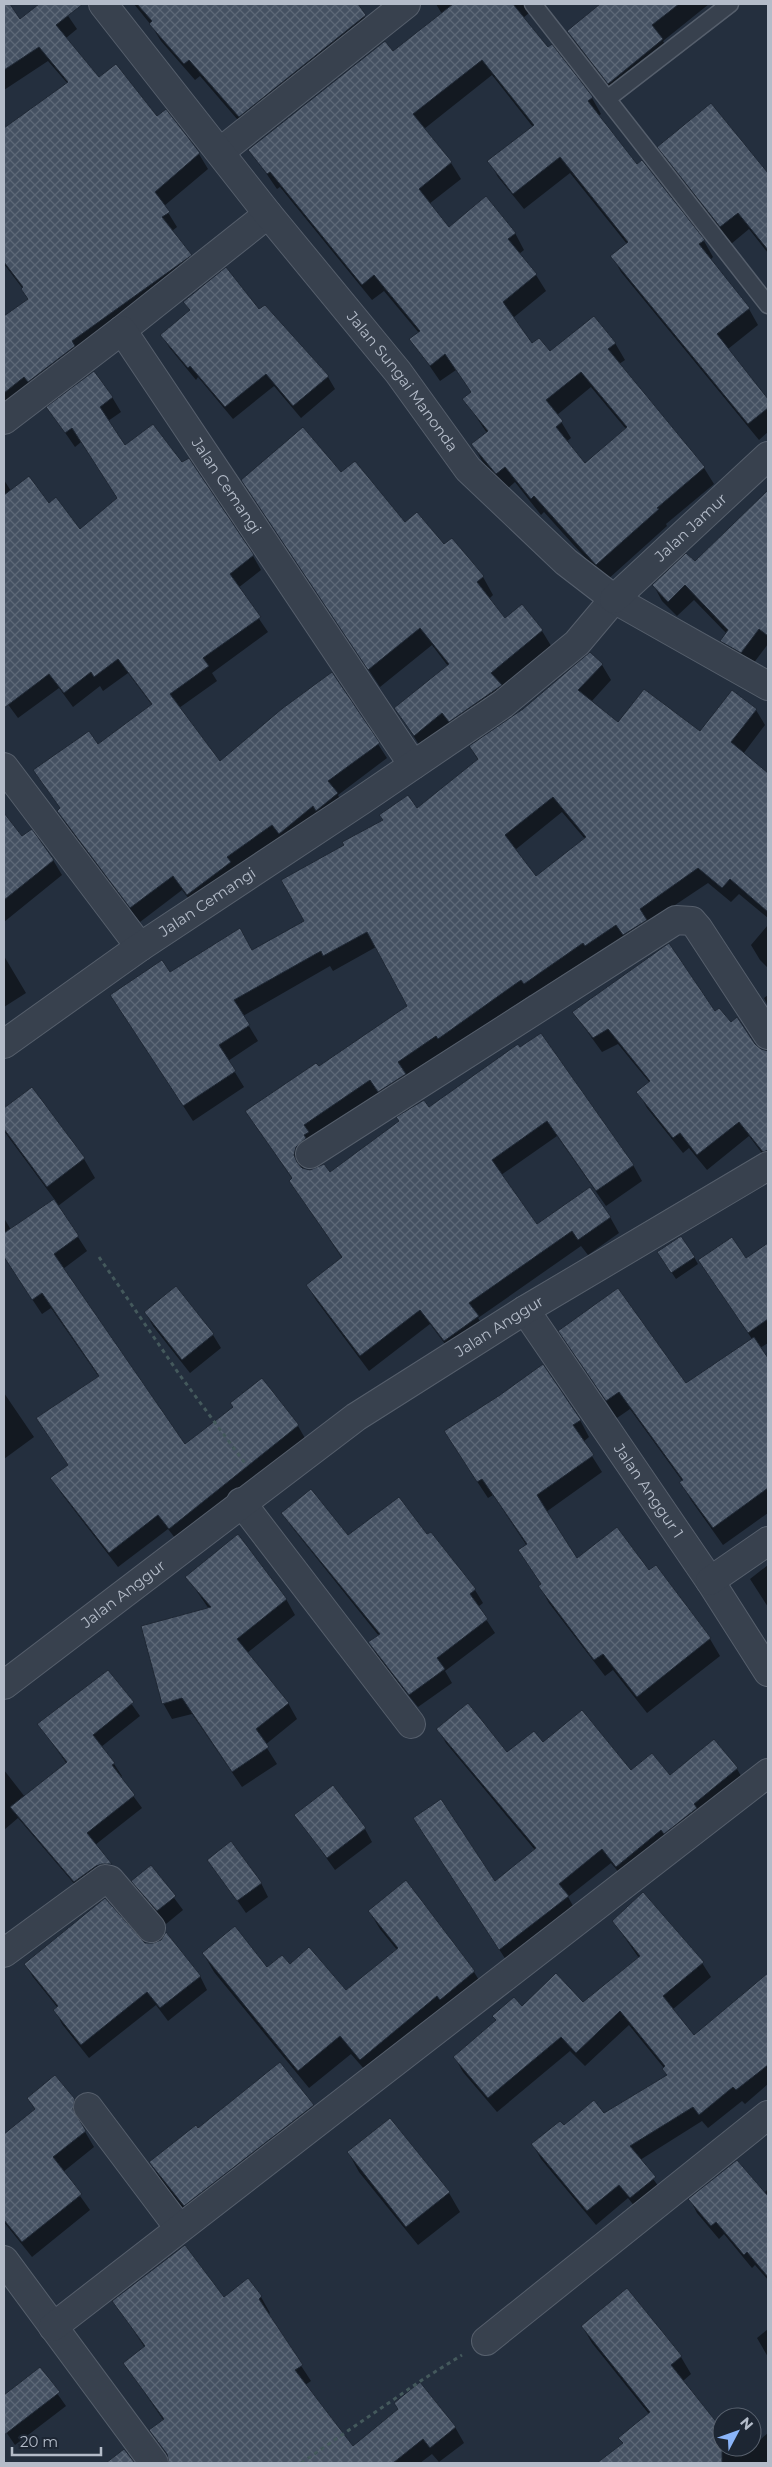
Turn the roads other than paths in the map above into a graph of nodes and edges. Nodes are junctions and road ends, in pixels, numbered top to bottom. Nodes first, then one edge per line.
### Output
1 (103, 4) edge
2 (406, 4) edge
3 (532, 4) edge
4 (730, 4) edge
5 (608, 99) junction
6 (220, 152) junction
7 (268, 214) junction
8 (768, 305) edge
9 (122, 330) junction
10 (4, 420) edge
11 (768, 456) edge
12 (614, 599) junction
13 (768, 686) edge
14 (413, 765) junction
15 (4, 767) edge
16 (140, 947) junction
17 (768, 1035) edge
18 (4, 1044) edge
19 (310, 1154) dead end
20 (768, 1166) edge
21 (525, 1310) junction
22 (251, 1494) junction
23 (768, 1541) edge
24 (710, 1581) junction
25 (768, 1672) edge
26 (7, 1675) edge
27 (411, 1724) dead end
28 (768, 1773) edge
29 (152, 1928) dead end
30 (4, 1953) edge
31 (88, 2107) dead end
32 (768, 2115) edge
33 (179, 2228) junction
34 (4, 2260) edge
35 (53, 2327) junction
36 (486, 2341) road end
37 (154, 2463) edge

1 - 6 street, Jalan Sungai Manonda
2 - 6 street
3 - 5 lane
4 - 5 lane
5 - 8 lane
6 - 7 street, Jalan Sungai Manonda
7 - 9 street
7 - 12 street, Jalan Sungai Manonda
9 - 10 street
9 - 14 street, Jalan Cemangi
11 - 12 street, Jalan Jamur
12 - 13 street, Jalan Sungai Manonda
12 - 14 street, Jalan Cemangi
14 - 16 street, Jalan Cemangi
15 - 16 street
16 - 18 street, Jalan Cemangi
17 - 19 street
20 - 21 street, Jalan Anggur
21 - 22 street, Jalan Anggur
21 - 24 street, Jalan Anggur 1
22 - 26 street, Jalan Anggur
22 - 27 street
23 - 24 street
24 - 25 street, Jalan Anggur 1
28 - 33 street
29 - 30 street
31 - 33 street
32 - 36 street
33 - 35 street
34 - 35 street
35 - 37 street

